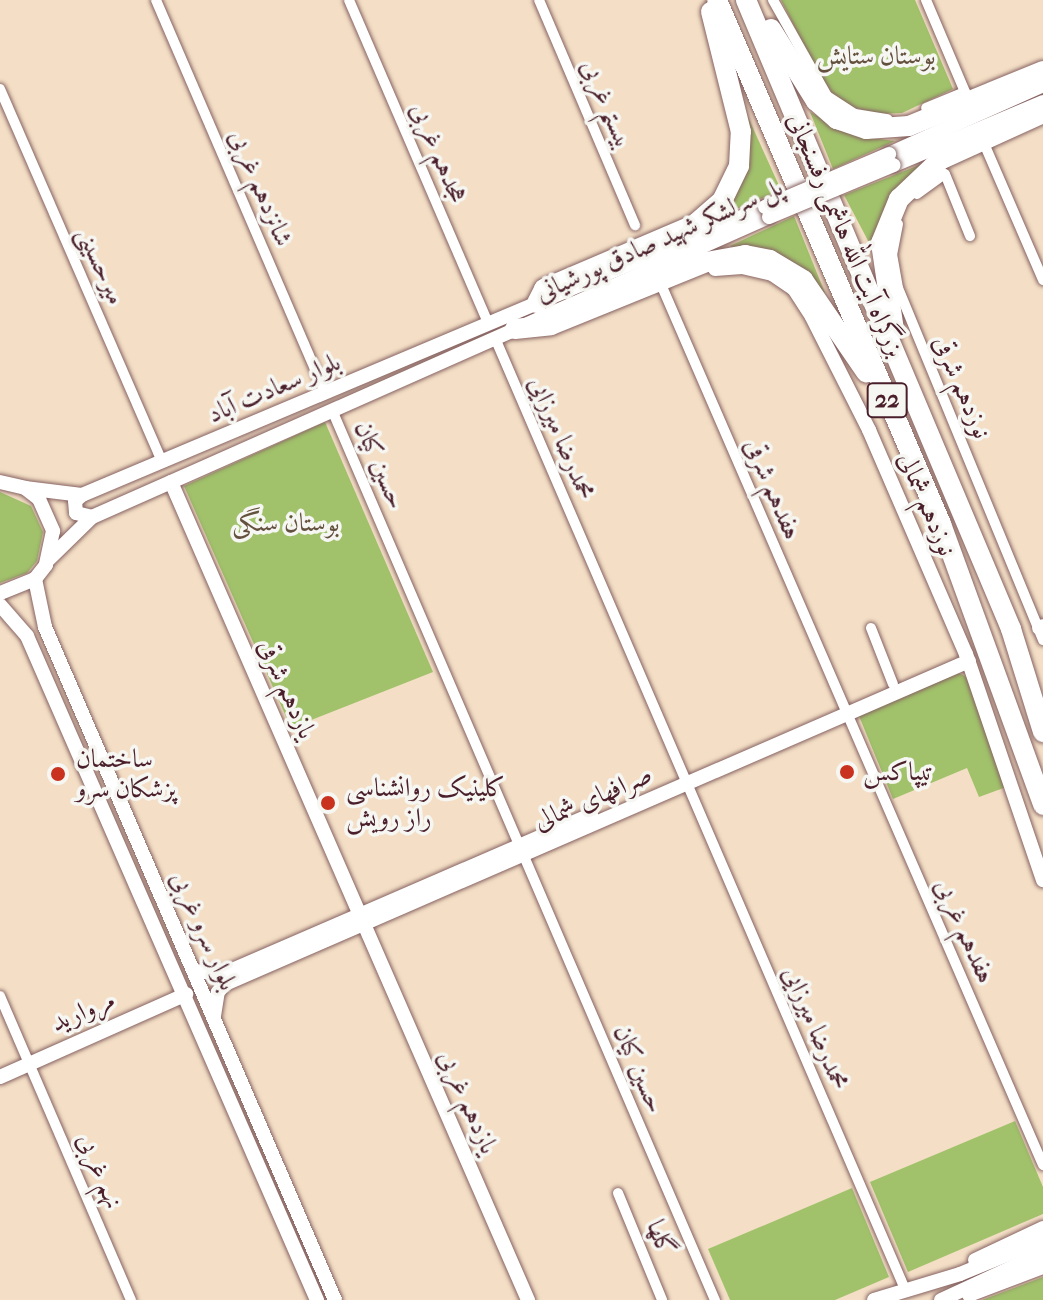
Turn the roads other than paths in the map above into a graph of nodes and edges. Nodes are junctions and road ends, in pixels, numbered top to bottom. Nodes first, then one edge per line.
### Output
1 (156, 0) edge
2 (349, 0) edge
3 (539, 0) edge
4 (708, 0) edge
5 (717, 0) edge
6 (746, 0) edge
7 (753, 0) edge
8 (773, 0) edge
9 (926, 0) edge
10 (1043, 71) edge
11 (1043, 85) edge
12 (0, 89) edge
13 (1043, 102) edge
14 (1043, 113) edge
15 (986, 148) dead end
16 (891, 159) junction
17 (767, 212) junction
18 (635, 225) dead end
19 (970, 236) dead end
20 (1043, 280) edge
21 (663, 289) joint
22 (537, 303) junction
23 (488, 323) junction
24 (515, 329) junction
25 (495, 338) junction
26 (906, 380) junction
27 (325, 392) junction
28 (332, 410) junction
29 (893, 414) junction
30 (162, 461) junction
31 (3, 480) edge
32 (171, 482) junction
33 (25, 488) junction
34 (82, 495) junction
35 (92, 517) junction
36 (47, 561) junction
37 (35, 579) junction
38 (0, 593) edge
39 (0, 605) edge
40 (871, 628) dead end
41 (1042, 631) edge
42 (967, 657) junction
43 (893, 684) junction
44 (845, 710) junction
45 (1043, 732) edge
46 (685, 779) junction
47 (1043, 805) edge
48 (522, 850) junction
49 (1043, 880) edge
50 (362, 919) junction
51 (195, 971) junction
52 (186, 994) junction
53 (0, 996) edge
54 (214, 1016) junction
55 (28, 1060) junction
56 (0, 1077) edge
57 (1043, 1165) edge
58 (618, 1193) dead end
59 (1043, 1228) edge
60 (1043, 1240) edge
61 (1043, 1253) edge
62 (1043, 1267) edge
63 (934, 1281) junction
64 (905, 1289) junction
65 (944, 1299) edge
66 (131, 1300) edge
67 (317, 1300) edge
68 (335, 1300) edge
69 (528, 1300) edge
70 (662, 1300) edge
71 (715, 1300) edge
72 (874, 1300) edge

1 - 27 street, شانزدهم غربی
2 - 23 street, هجدهم غربی
3 - 18 street, بیستم غربی
4 - 22 highway
5 - 29 highway, بزرگراه آیت الله هاشمی رفسنجانی / 22
6 - 26 highway, بزرگراه آیت الله هاشمی رفسنجانی / 22
7 - 10 highway
8 - 9 street
11 - 16 main road, پل سرلشکر شهید صادق پورشیانی
12 - 30 street, میرحسینی
13 - 16 main road, پل سرلشکر شهید صادق پورشیانی
14 - 26 highway
15 - 20 street
16 - 17 main road, پل سرلشکر شهید صادق پورشیانی, bridge
17 - 22 main road, پل سرلشکر شهید صادق پورشیانی
17 - 24 main road, پل سرلشکر شهید صادق پورشیانی
19 - 41 street, نوزدهم شرقی
21 - 42 main road, نوزدهم شمالی
21 - 44 street, هفدهم شرقی
22 - 23 main road, بلوار سعادت آباد
23 - 27 main road, بلوار سعادت آباد
24 - 25 main road, بلوار سعادت آباد
24 - 29 highway
25 - 28 main road, بلوار سعادت آباد
25 - 46 street, محمدرضا میرزایی
26 - 45 highway, بزرگراه آیت الله هاشمی رفسنجانی / 22
27 - 30 main road, بلوار سعادت آباد
28 - 32 main road, بلوار سعادت آباد
28 - 48 street, حسین کیان
29 - 47 highway, بزرگراه آیت الله هاشمی رفسنجانی / 22
30 - 34 main road, بلوار سعادت آباد
31 - 33 main road
32 - 35 main road, بلوار سعادت آباد
32 - 50 main road, یازدهم شرقی
33 - 34 main road
33 - 36 main road
34 - 35 main road
35 - 36 main road, بلوار سعادت آباد
36 - 37 main road, بلوار سعادت آباد
37 - 38 main road
37 - 51 main road, بلوار سرو غربی
39 - 52 main road, بلوار سرو غربی
40 - 43 street
42 - 43 main road, صرافهای شمالی
42 - 44 main road, صرافهای شمالی
42 - 49 main road, نوزدهم شمالی
43 - 44 main road, صرافهای شمالی
44 - 46 main road, صرافهای شمالی
44 - 57 street, هفدهم غربی
46 - 48 main road, صرافهای شمالی
46 - 64 street, محمدرضا میرزایی
48 - 50 main road, صرافهای شمالی
48 - 71 street, حسین کیان
50 - 51 main road, صرافهای شمالی
50 - 54 main road, صرافهای شمالی
50 - 69 main road, یازدهم غربی
51 - 54 main road, بلوار سرو غربی
52 - 55 main road, مروارید
52 - 67 main road, بلوار سرو غربی
53 - 55 street, نهم غربی
54 - 68 main road, بلوار سرو غربی
55 - 56 main road, مروارید
55 - 66 street, نهم غربی
58 - 70 street, گلها
59 - 63 main road
60 - 63 main road
61 - 65 main road
62 - 65 main road
63 - 64 main road
64 - 72 main road

